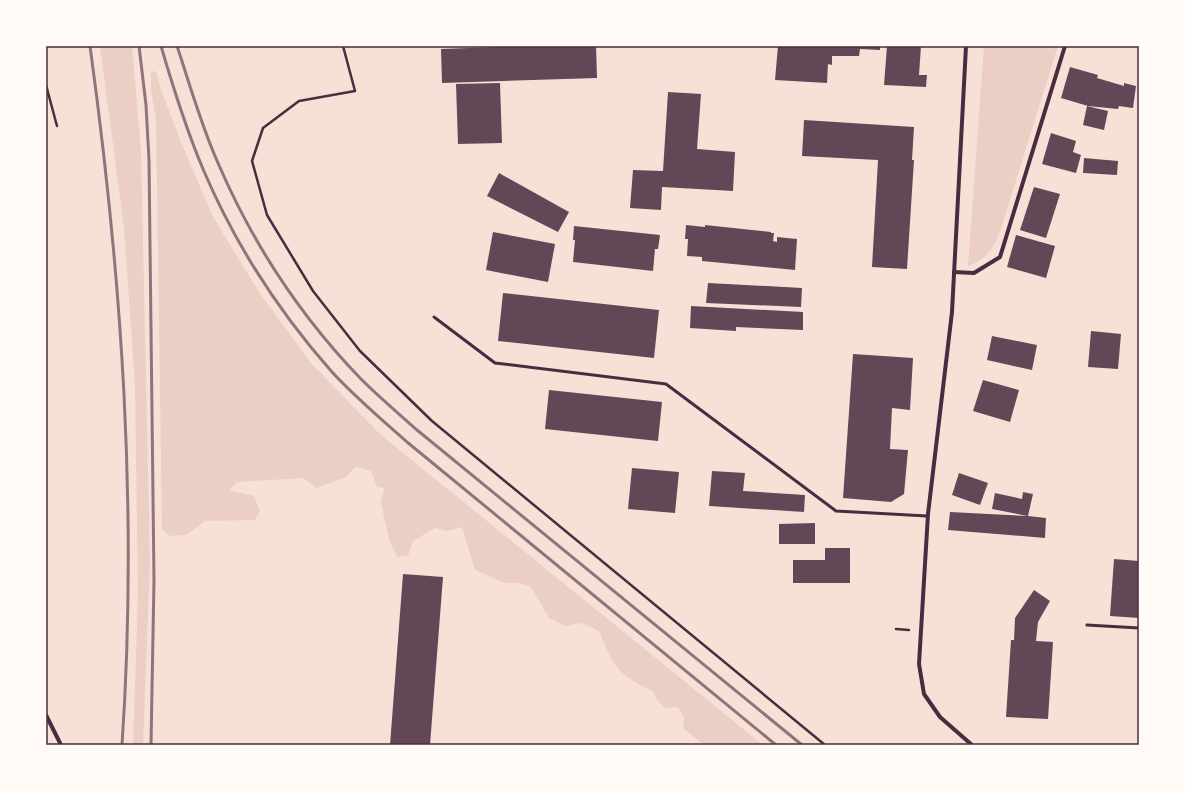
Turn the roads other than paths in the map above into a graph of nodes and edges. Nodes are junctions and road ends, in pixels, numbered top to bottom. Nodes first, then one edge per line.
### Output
1 (966, 46) edge
2 (1065, 46) edge
3 (954, 272) junction
4 (434, 317) dead end
5 (927, 516) junction
6 (1087, 625) dead end
7 (1139, 628) edge
8 (46, 715) edge
9 (61, 745) edge
10 (972, 745) edge

1 - 3 street
2 - 3 street
3 - 5 street
4 - 5 lane
5 - 10 street
6 - 7 lane
8 - 9 street

